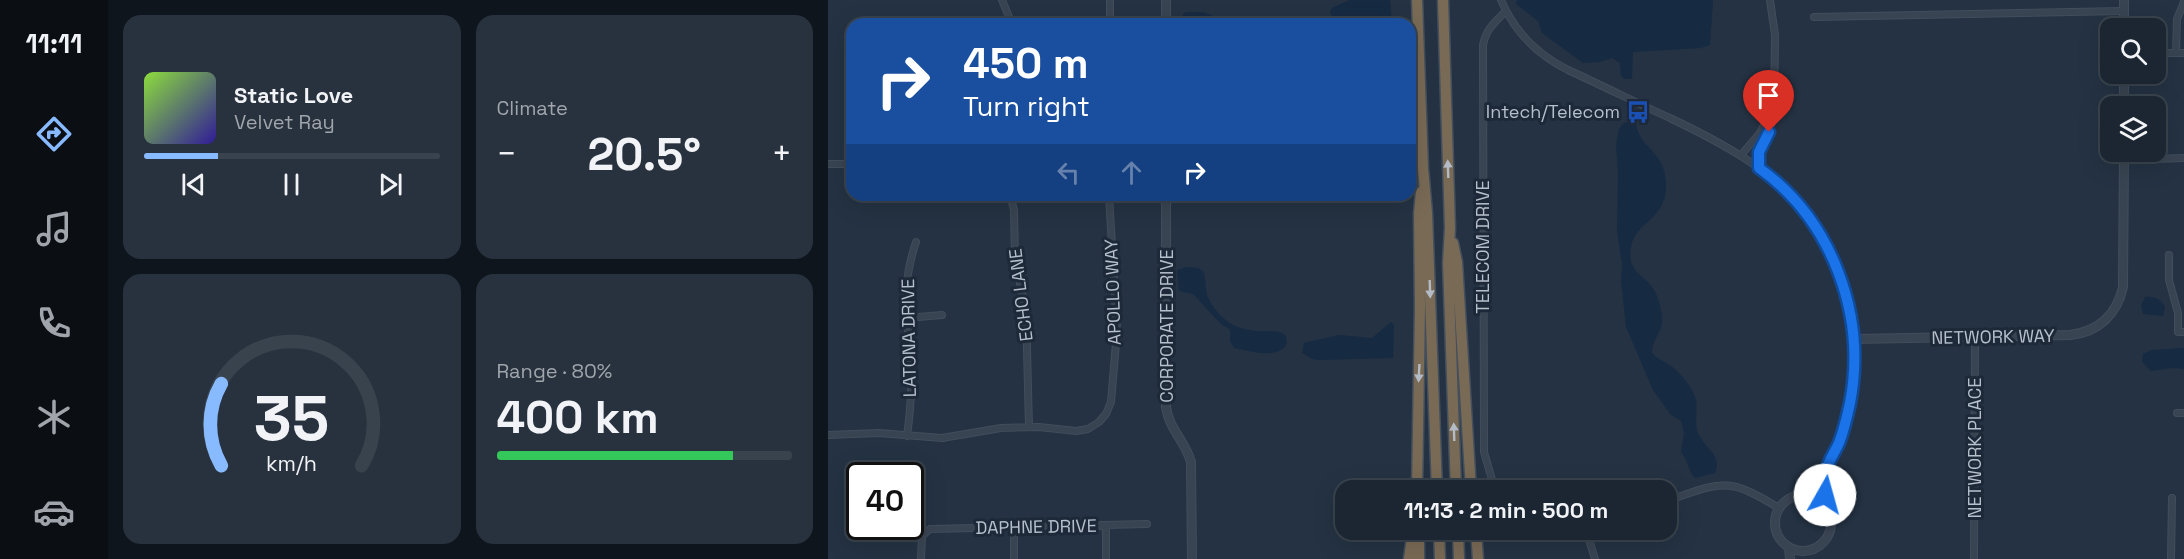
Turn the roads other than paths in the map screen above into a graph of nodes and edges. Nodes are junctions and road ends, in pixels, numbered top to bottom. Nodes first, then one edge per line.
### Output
1 (1002, 0) edge
2 (1110, 0) edge
3 (1166, 0) edge
4 (1417, 0) edge
5 (1443, 0) edge
6 (1500, 0) edge
7 (1770, 0) edge
8 (2124, 0) edge
9 (2184, 2) edge
10 (1506, 11) junction
11 (2124, 11) junction
12 (1010, 18) edge
13 (1110, 18) edge
14 (1166, 18) edge
15 (1814, 18) dead end
16 (2124, 18) edge
17 (2166, 52) edge
18 (2176, 53) junction
19 (2184, 53) edge
20 (1775, 105) junction
21 (1741, 155) junction
22 (2166, 157) edge
23 (2184, 158) edge
24 (2124, 162) edge
25 (828, 164) edge
26 (846, 164) edge
27 (1423, 168) junction
28 (1759, 168) junction
29 (1012, 201) edge
30 (1109, 201) edge
31 (1166, 201) edge
32 (1450, 228) junction
33 (916, 242) dead end
34 (2169, 255) dead end
35 (942, 315) dead end
36 (906, 318) junction
37 (2181, 332) edge
38 (1975, 337) junction
39 (1854, 339) junction
40 (1029, 427) junction
41 (828, 435) edge
42 (908, 436) junction
43 (1826, 471) junction
44 (1417, 480) edge
45 (1437, 480) edge
46 (1456, 480) edge
47 (1469, 480) edge
48 (1492, 480) edge
49 (1804, 495) junction
50 (1677, 497) edge
51 (2172, 498) dead end
52 (1826, 507) junction
53 (1779, 508) junction
54 (1147, 524) dead end
55 (1106, 525) junction
56 (1014, 527) junction
57 (1412, 540) edge
58 (1419, 540) edge
59 (1439, 540) edge
60 (1458, 540) edge
61 (1474, 540) edge
62 (1475, 540) edge
63 (1589, 540) edge
64 (1789, 548) junction
65 (1814, 549) junction
66 (921, 559) edge
67 (1014, 559) edge
68 (1106, 559) edge
69 (1191, 559) edge
70 (1409, 559) edge
71 (1419, 559) edge
72 (1440, 559) edge
73 (1459, 559) edge
74 (1473, 559) edge
75 (1478, 559) edge
76 (1595, 559) edge
77 (1790, 559) edge
78 (1806, 559) edge
79 (1974, 559) edge
80 (2171, 559) edge

1 - 12 street
2 - 13 street
3 - 14 street
4 - 27 highway
32 -> 5 highway
6 - 10 street
7 - 20 street
8 - 11 street
9 - 18 street
10 - 21 street
10 - 48 street, TELECOM DRIVE
11 - 15 street
11 - 16 street
17 - 18 street
18 - 19 street
20 - 21 street
20 - 28 street
21 - 28 street
22 - 23 street
24 - 38 street, NETWORK WAY
25 - 26 street
27 -> 44 highway
27 -> 45 highway
28 - 39 street
29 - 40 street, ECHO LANE
30 - 40 street, APOLLO WAY
31 - 69 street, CORPORATE DRIVE
46 -> 32 highway
32 - 47 highway
33 - 36 street, LATONA DRIVE
34 - 37 street
35 - 36 street
36 - 42 street, LATONA DRIVE
38 - 39 street, NETWORK WAY
38 - 79 street, NETWORK PLACE
39 - 43 street
40 - 42 street
41 - 42 street
43 - 49 street
43 - 52 street
49 - 52 street
49 - 53 street
50 - 53 street
51 - 80 street
52 - 65 street
53 - 64 street
54 - 55 street, DAPHNE DRIVE
55 - 56 street, DAPHNE DRIVE
55 - 68 street
56 - 66 street, DAPHNE DRIVE
56 - 67 street
57 - 70 highway
58 - 71 highway
59 - 72 highway
60 - 73 highway
61 - 74 highway
62 - 75 highway
63 - 76 street
64 - 65 street
64 - 77 street
65 - 78 street

